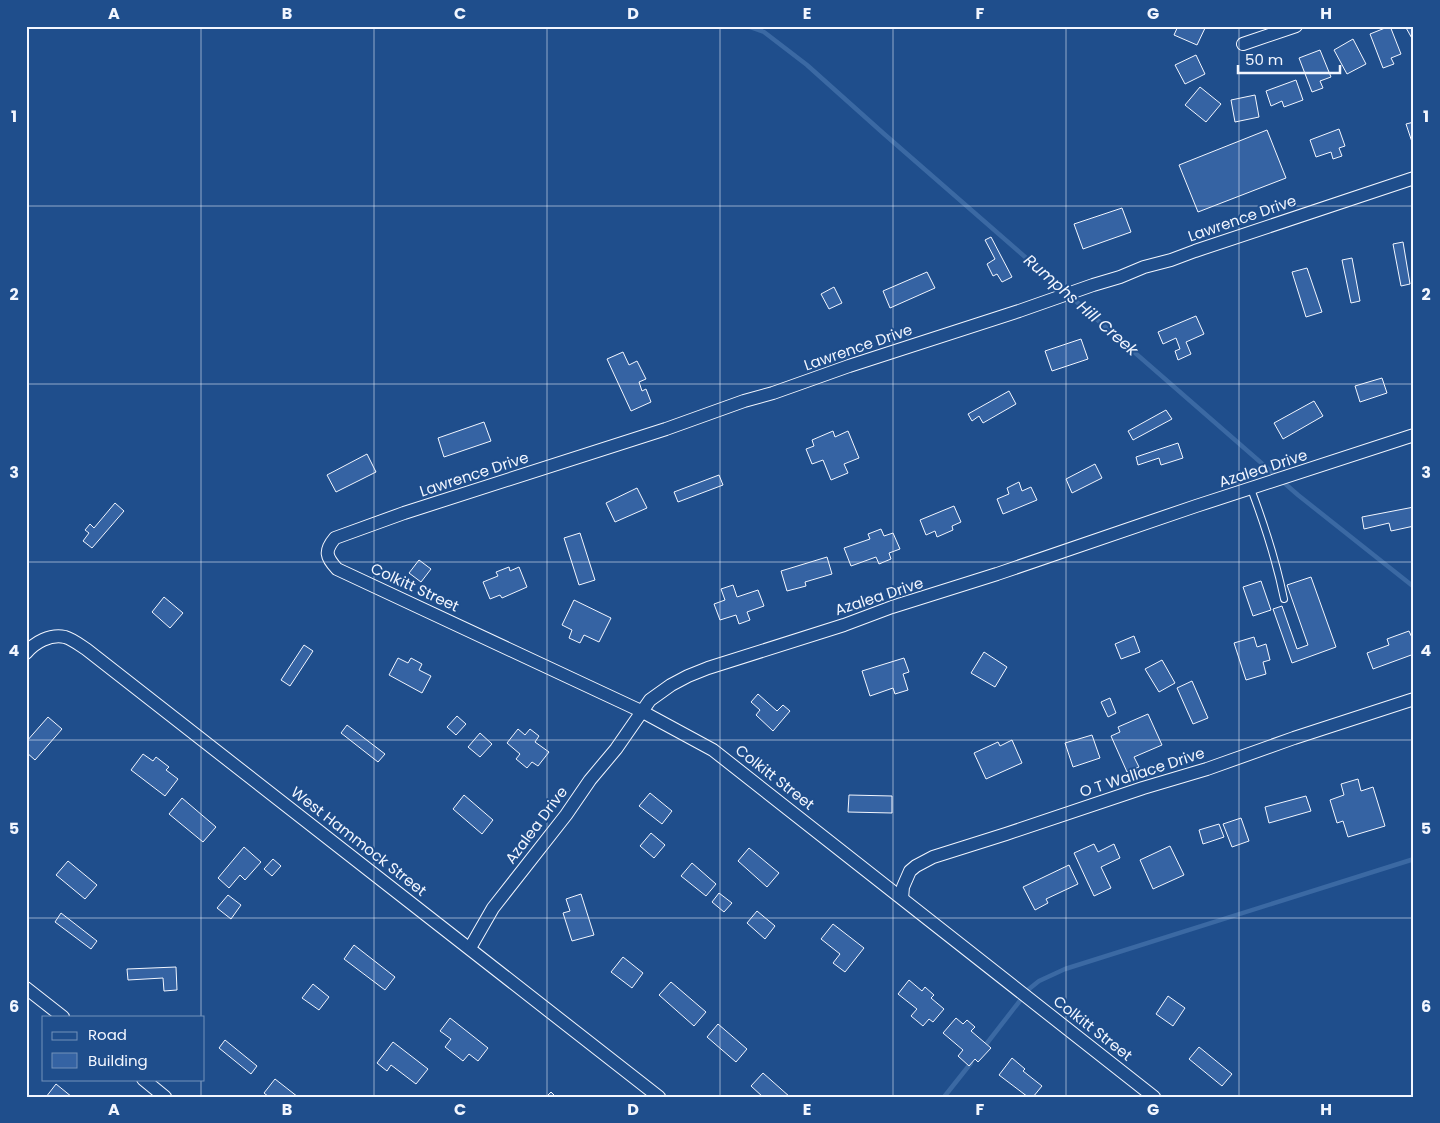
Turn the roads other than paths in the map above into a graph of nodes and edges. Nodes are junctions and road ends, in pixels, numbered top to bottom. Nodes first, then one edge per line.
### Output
1 (1296, 26) edge
2 (1243, 44) dead end
3 (1414, 178) edge
4 (1414, 435) edge
5 (1251, 489) junction
6 (328, 560) joint
7 (1284, 599) dead end
8 (29, 650) edge
9 (1414, 699) edge
10 (641, 711) junction
11 (902, 898) junction
12 (470, 948) junction
13 (26, 988) edge
14 (62, 1016) edge
15 (144, 1080) edge
16 (165, 1097) edge
17 (659, 1097) edge
18 (1154, 1097) edge

1 - 2 street
3 - 6 street, Lawrence Drive
4 - 5 street, Azalea Drive
5 - 7 lane
5 - 10 street, Azalea Drive
6 - 10 street, Colkitt Street
8 - 12 street, West Hammock Street
9 - 11 street, O T Wallace Drive
10 - 11 street, Colkitt Street
10 - 12 street, Azalea Drive
11 - 18 street, Colkitt Street
12 - 17 street, West Hammock Street
13 - 14 street
15 - 16 street

